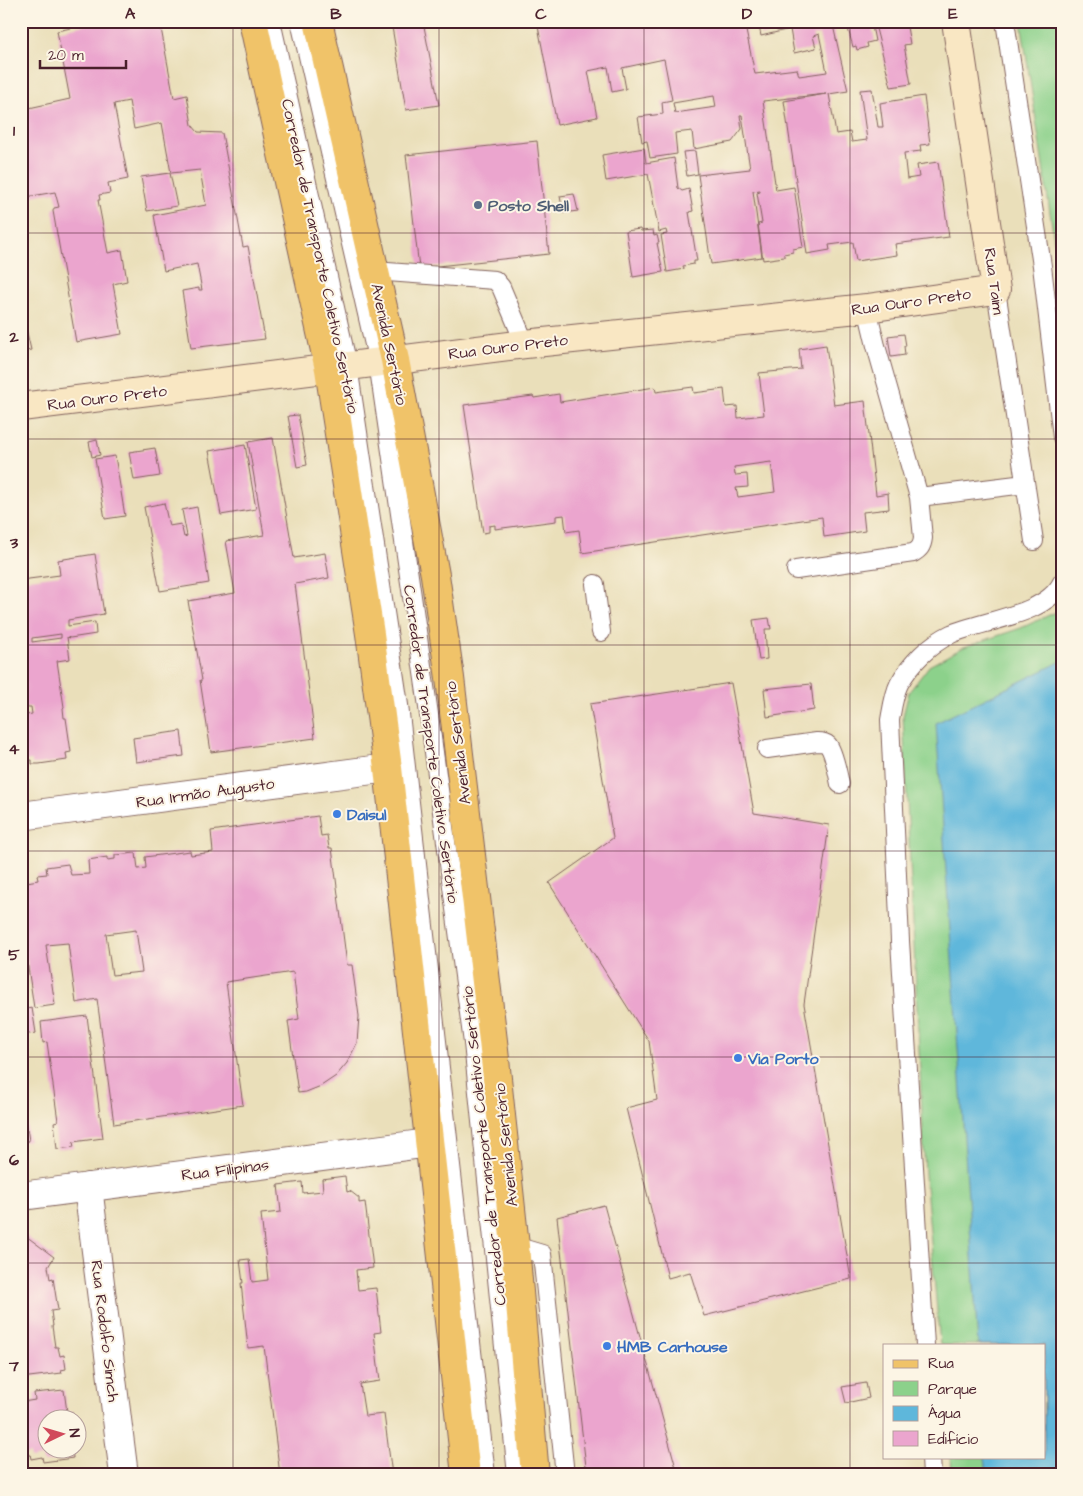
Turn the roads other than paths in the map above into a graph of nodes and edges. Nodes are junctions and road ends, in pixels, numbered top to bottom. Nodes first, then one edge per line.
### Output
1 (253, 21) edge
2 (271, 21) edge
3 (300, 21) edge
4 (318, 21) edge
5 (956, 21) edge
6 (1005, 21) edge
7 (374, 271) junction
8 (996, 290) junction
9 (868, 308) junction
10 (525, 344) junction
11 (386, 361) junction
12 (338, 368) junction
13 (21, 407) edge
14 (1062, 437) edge
15 (1025, 484) junction
16 (919, 497) junction
17 (1034, 541) dead end
18 (796, 570) dead end
19 (1062, 582) edge
20 (595, 584) dead end
21 (601, 632) dead end
22 (767, 749) dead end
23 (388, 768) junction
24 (840, 784) dead end
25 (21, 816) edge
26 (429, 1142) junction
27 (88, 1187) junction
28 (21, 1196) edge
29 (515, 1246) junction
30 (925, 1344) edge
31 (931, 1458) edge
32 (124, 1475) edge
33 (466, 1475) edge
34 (486, 1475) edge
35 (517, 1475) edge
36 (535, 1475) edge
37 (565, 1475) edge
38 (932, 1475) edge

1 - 12 main road
2 - 12 lane, Corredor de Transporte Coletivo Sertório
3 - 11 lane, Corredor de Transporte Coletivo Sertório
4 - 7 main road, Avenida Sertório
5 - 8 street, Rua Taim
6 - 14 lane
7 - 10 lane
7 - 11 main road, Avenida Sertório
8 - 9 street, Rua Ouro Preto
8 - 15 lane, Rua Taim
9 - 10 street, Rua Ouro Preto
9 - 16 lane
10 - 11 street, Rua Ouro Preto
11 - 12 street, Rua Ouro Preto
11 - 29 main road, Avenida Sertório
11 - 35 lane, Corredor de Transporte Coletivo Sertório
12 - 13 street, Rua Ouro Preto
12 - 23 main road
12 - 34 lane, Corredor de Transporte Coletivo Sertório
15 - 16 lane
15 - 17 lane, Rua Taim
16 - 18 lane
19 - 30 lane
20 - 21 lane
22 - 24 lane
23 - 25 street, Rua Irmão Augusto
23 - 26 main road
26 - 27 street, Rua Filipinas
26 - 33 main road
27 - 28 street, Rua Filipinas
27 - 32 street, Rua Rodolfo Simch
29 - 36 main road, Avenida Sertório
29 - 37 lane
31 - 38 lane

